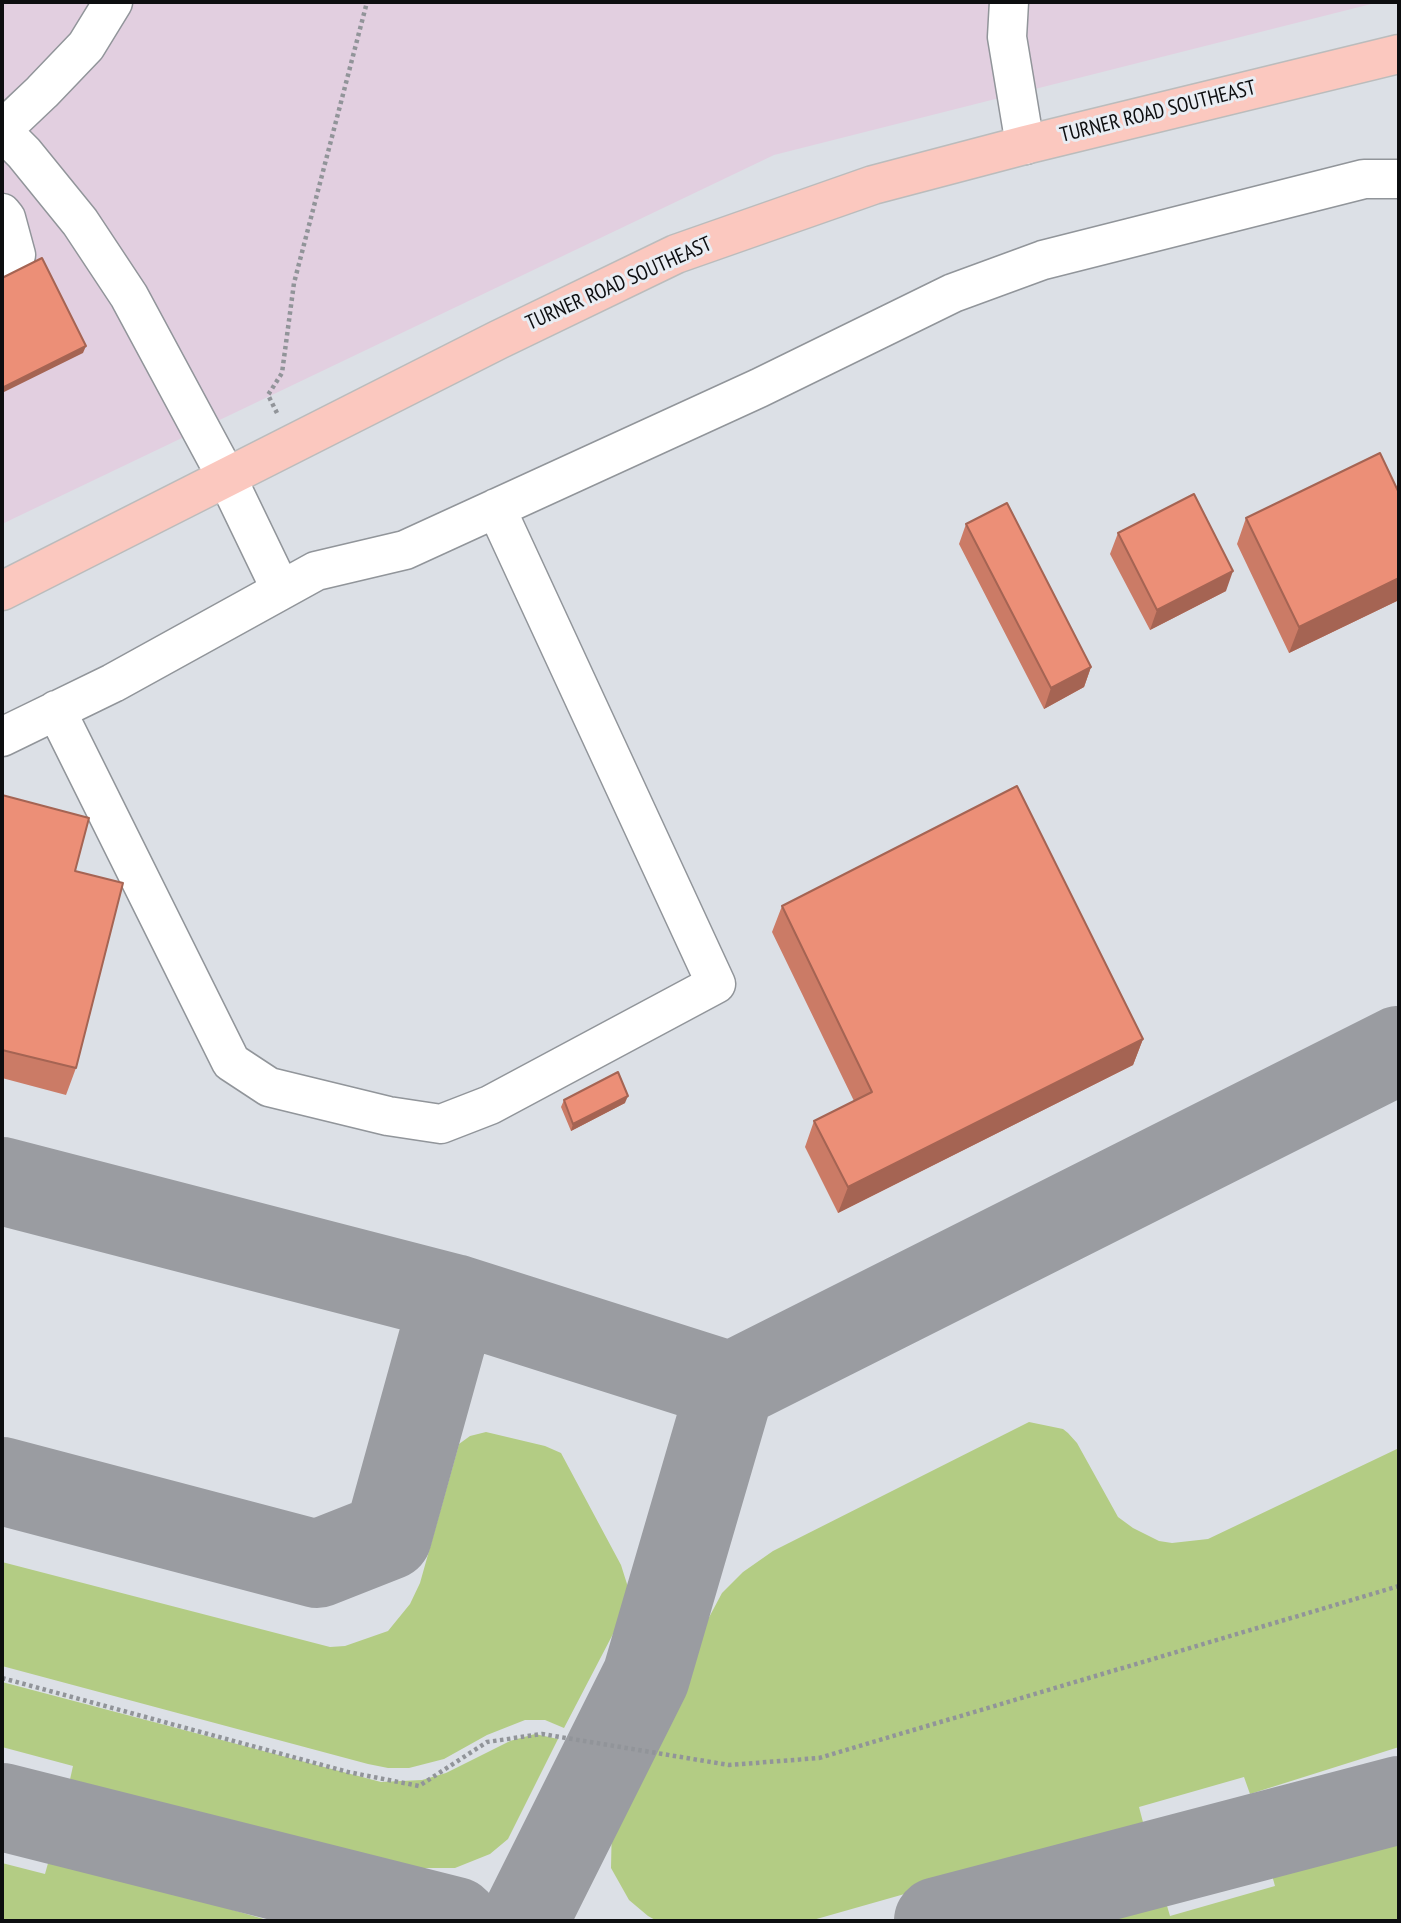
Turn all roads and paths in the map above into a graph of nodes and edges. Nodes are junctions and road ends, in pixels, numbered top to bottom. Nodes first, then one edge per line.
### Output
1 (113, 2) edge
2 (367, 2) edge
3 (1009, 2) edge
4 (1399, 54) edge
5 (2, 130) edge
6 (1025, 145) junction
7 (1399, 179) edge
8 (2, 213) edge
9 (2, 264) edge
10 (293, 444) junction
11 (227, 478) junction
12 (496, 508) junction
13 (281, 590) junction
14 (2, 592) edge
15 (56, 710) junction
16 (2, 737) edge
17 (1399, 1586) edge
18 (2, 1678) edge

1 - 5 lane
2 - 10 path
3 - 6 lane
4 - 6 main road, TURNER ROAD SOUTHEAST
5 - 11 lane
6 - 10 main road, TURNER ROAD SOUTHEAST
7 - 12 lane
8 - 9 lane
10 - 11 main road, TURNER ROAD SOUTHEAST
11 - 13 lane
11 - 14 main road, TURNER ROAD SOUTHEAST
12 - 13 lane
12 - 15 lane
13 - 15 lane
15 - 16 lane
17 - 18 path

